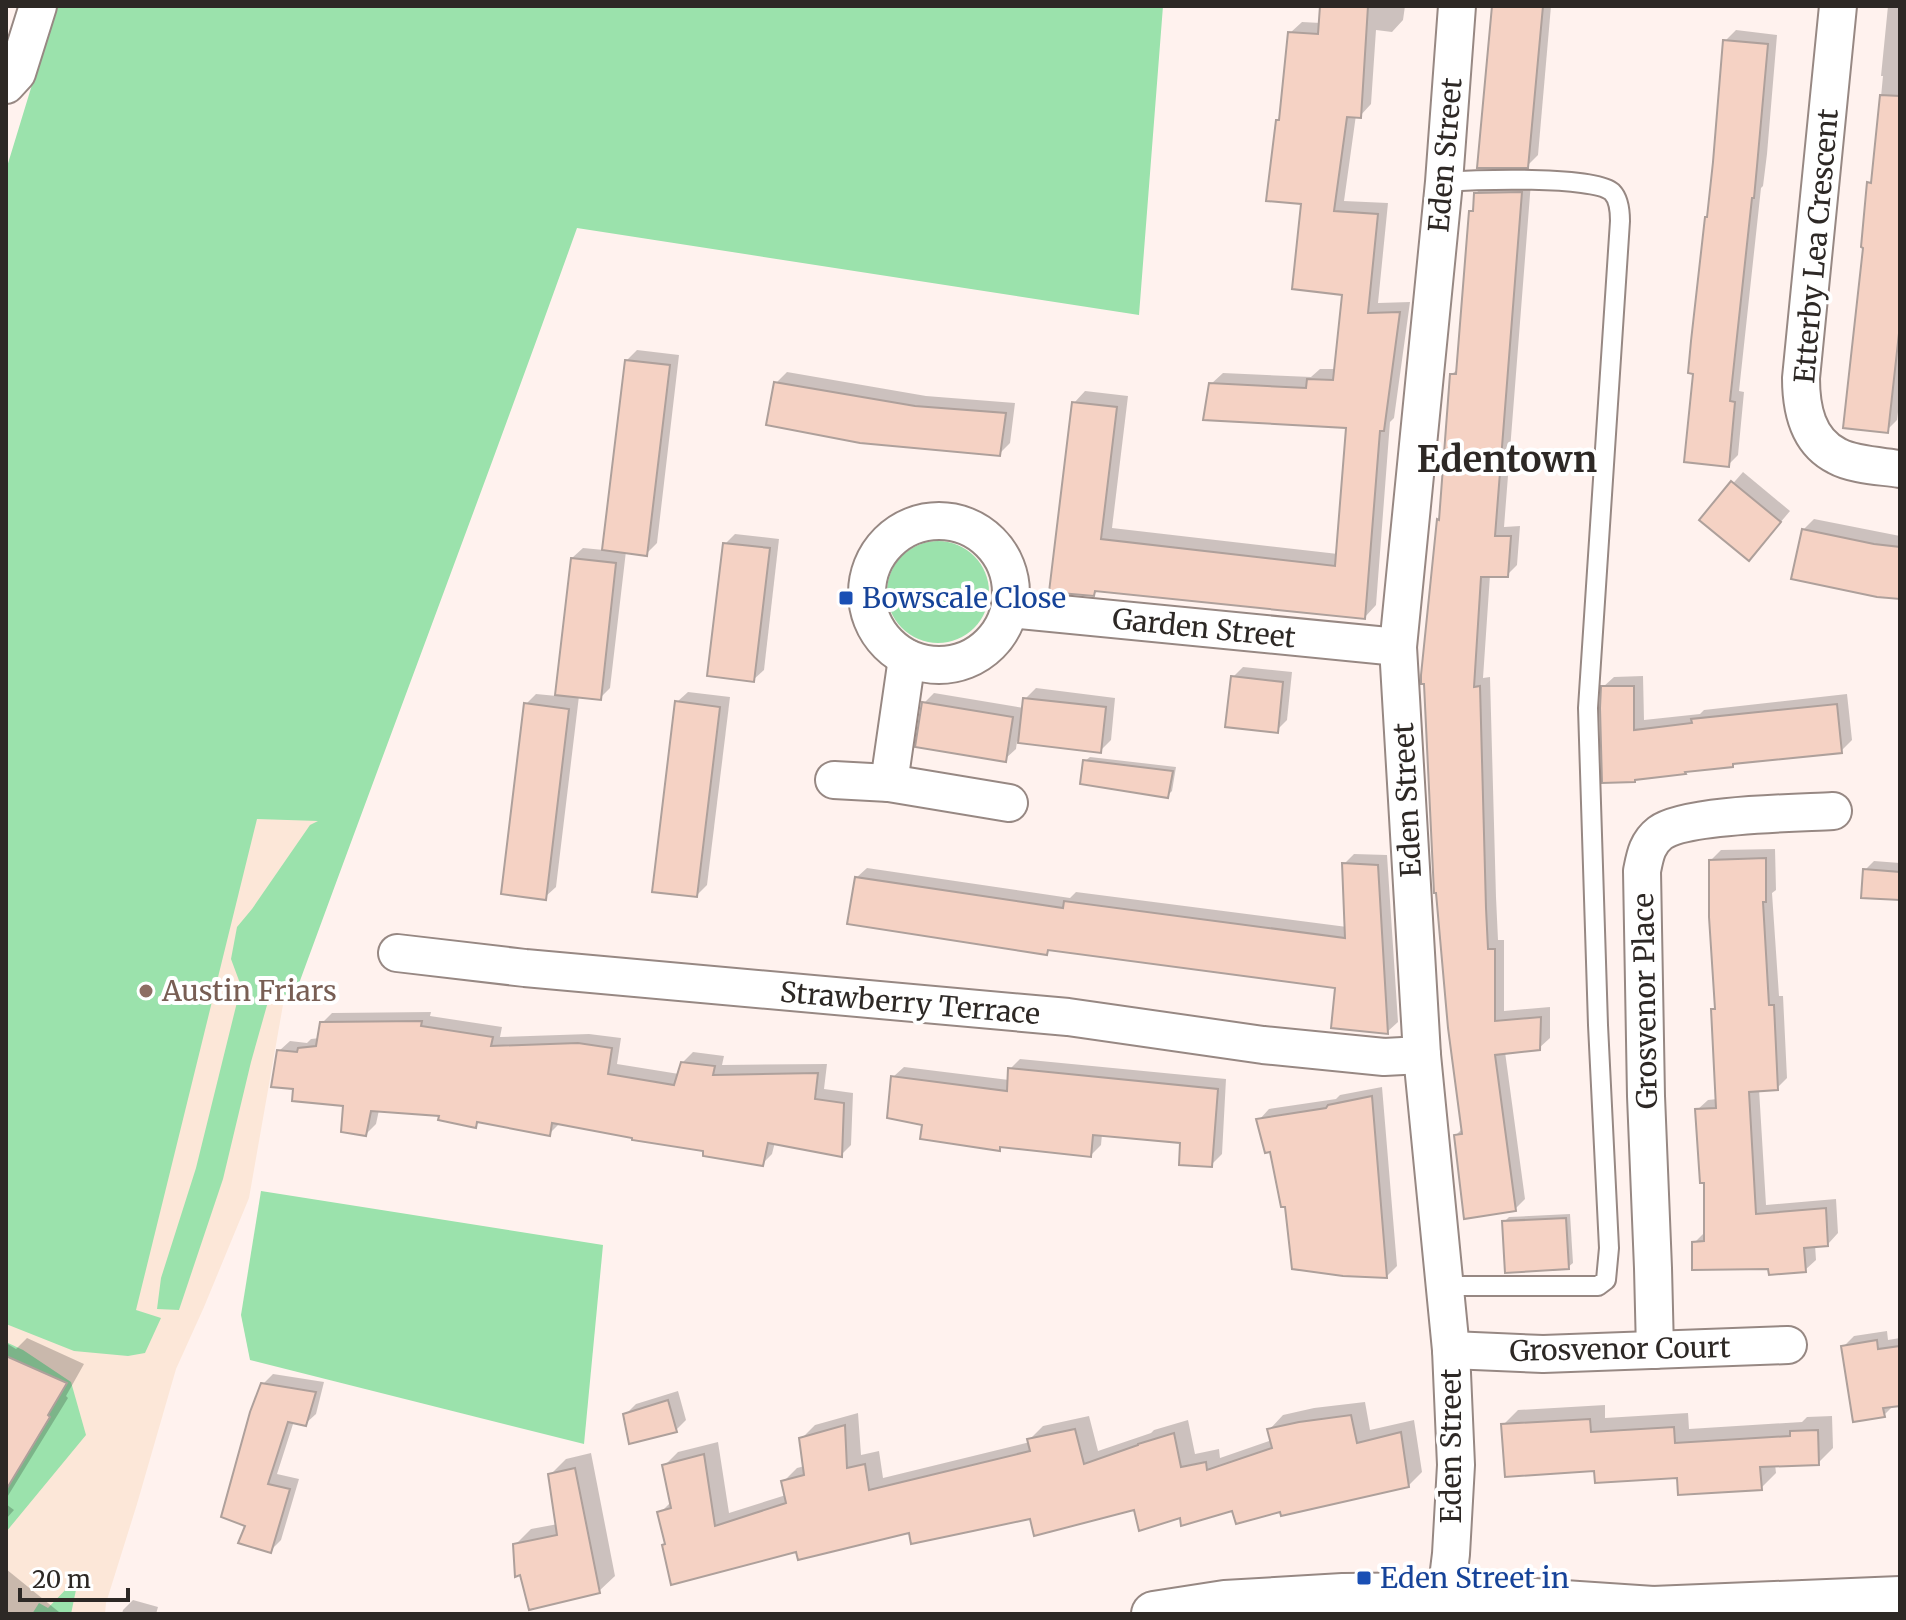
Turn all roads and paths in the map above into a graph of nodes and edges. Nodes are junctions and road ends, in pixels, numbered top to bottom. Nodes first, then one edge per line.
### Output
1 (38, 6) edge
2 (1457, 6) edge
3 (1838, 6) edge
4 (6, 85) edge
5 (1444, 182) junction
6 (1900, 469) edge
7 (1010, 609) junction
8 (1398, 647) junction
9 (907, 658) junction
10 (834, 780) dead end
11 (889, 783) junction
12 (1009, 803) dead end
13 (1833, 811) dead end
14 (397, 953) dead end
15 (1422, 1055) junction
16 (1444, 1286) junction
17 (1788, 1345) dead end
18 (1451, 1350) junction
19 (1655, 1350) junction
20 (1446, 1595) junction
21 (1900, 1599) edge
22 (1154, 1614) edge

1 - 4 street
2 - 5 street, Eden Street
3 - 6 street, Etterby Lea Crescent
5 - 8 street, Eden Street
5 - 16 lane
7 - 8 street, Garden Street
7 - 9 street
7 - 9 street
8 - 15 street, Eden Street
9 - 11 street
10 - 11 street
11 - 12 street
13 - 19 street, Grosvenor Place
14 - 15 street, Strawberry Terrace
15 - 16 street, Eden Street
16 - 18 street, Eden Street
17 - 19 street, Grosvenor Court
18 - 19 street, Grosvenor Court
18 - 20 street, Eden Street
20 - 21 street
20 - 22 street

